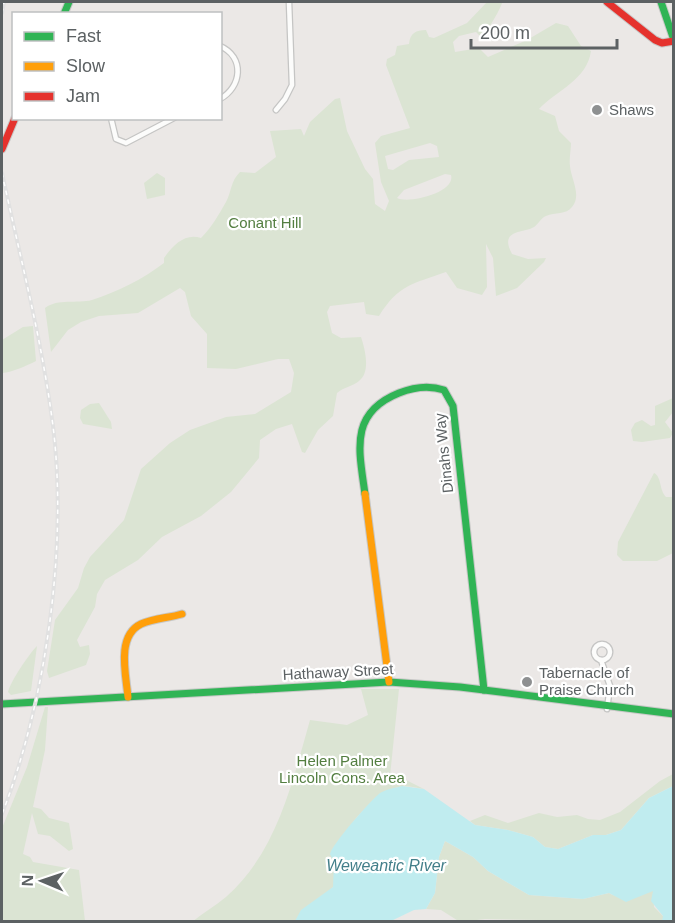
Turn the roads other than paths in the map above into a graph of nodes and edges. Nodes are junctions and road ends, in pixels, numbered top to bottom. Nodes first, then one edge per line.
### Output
1 (289, 2) edge
2 (607, 2) edge
3 (662, 2) edge
4 (674, 40) edge
5 (222, 47) edge
6 (222, 98) edge
7 (276, 110) dead end
8 (14, 120) edge
9 (111, 120) edge
10 (170, 120) edge
11 (2, 149) edge
12 (182, 614) dead end
13 (601, 660) dead end
14 (389, 682) junction
15 (484, 690) junction
16 (128, 697) junction
17 (2, 704) edge
18 (607, 709) junction
19 (674, 714) edge

1 - 7 street
2 - 4 street
3 - 4 street
5 - 6 street
8 - 11 street
9 - 10 street
12 - 16 street
13 - 18 street
14 - 15 street, Hathaway Street
14 - 15 street, Dinahs Way
14 - 16 street, Hathaway Street
15 - 18 street, Hathaway Street
16 - 17 street, Hathaway Street
18 - 19 street, Hathaway Street

